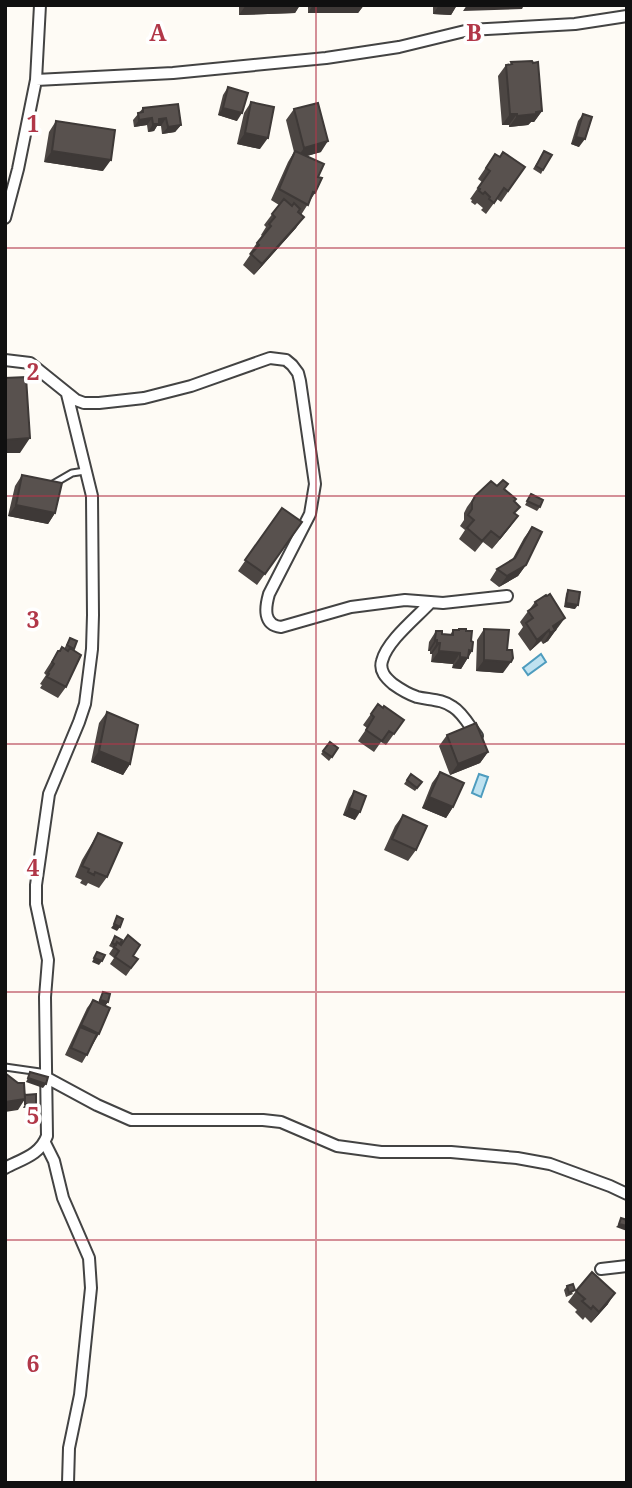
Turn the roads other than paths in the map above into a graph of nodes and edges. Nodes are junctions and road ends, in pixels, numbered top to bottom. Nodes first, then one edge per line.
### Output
1 (40, 5) edge
2 (627, 16) edge
3 (36, 80) junction
4 (5, 218) edge
5 (5, 360) edge
6 (68, 394) junction
7 (85, 471) junction
8 (53, 484) edge
9 (508, 596) dead end
10 (430, 603) junction
11 (483, 748) edge
12 (5, 1067) edge
13 (47, 1075) junction
14 (45, 1143) junction
15 (5, 1168) edge
16 (627, 1194) edge
17 (627, 1266) edge
18 (601, 1269) dead end
19 (68, 1483) edge

1 - 3 street
2 - 3 street
3 - 4 street
5 - 6 street
6 - 7 street
6 - 10 street
7 - 8 lane
7 - 13 street
9 - 10 street
10 - 11 street
12 - 13 lane
13 - 14 street
13 - 16 street
14 - 15 street
14 - 19 street
17 - 18 street

